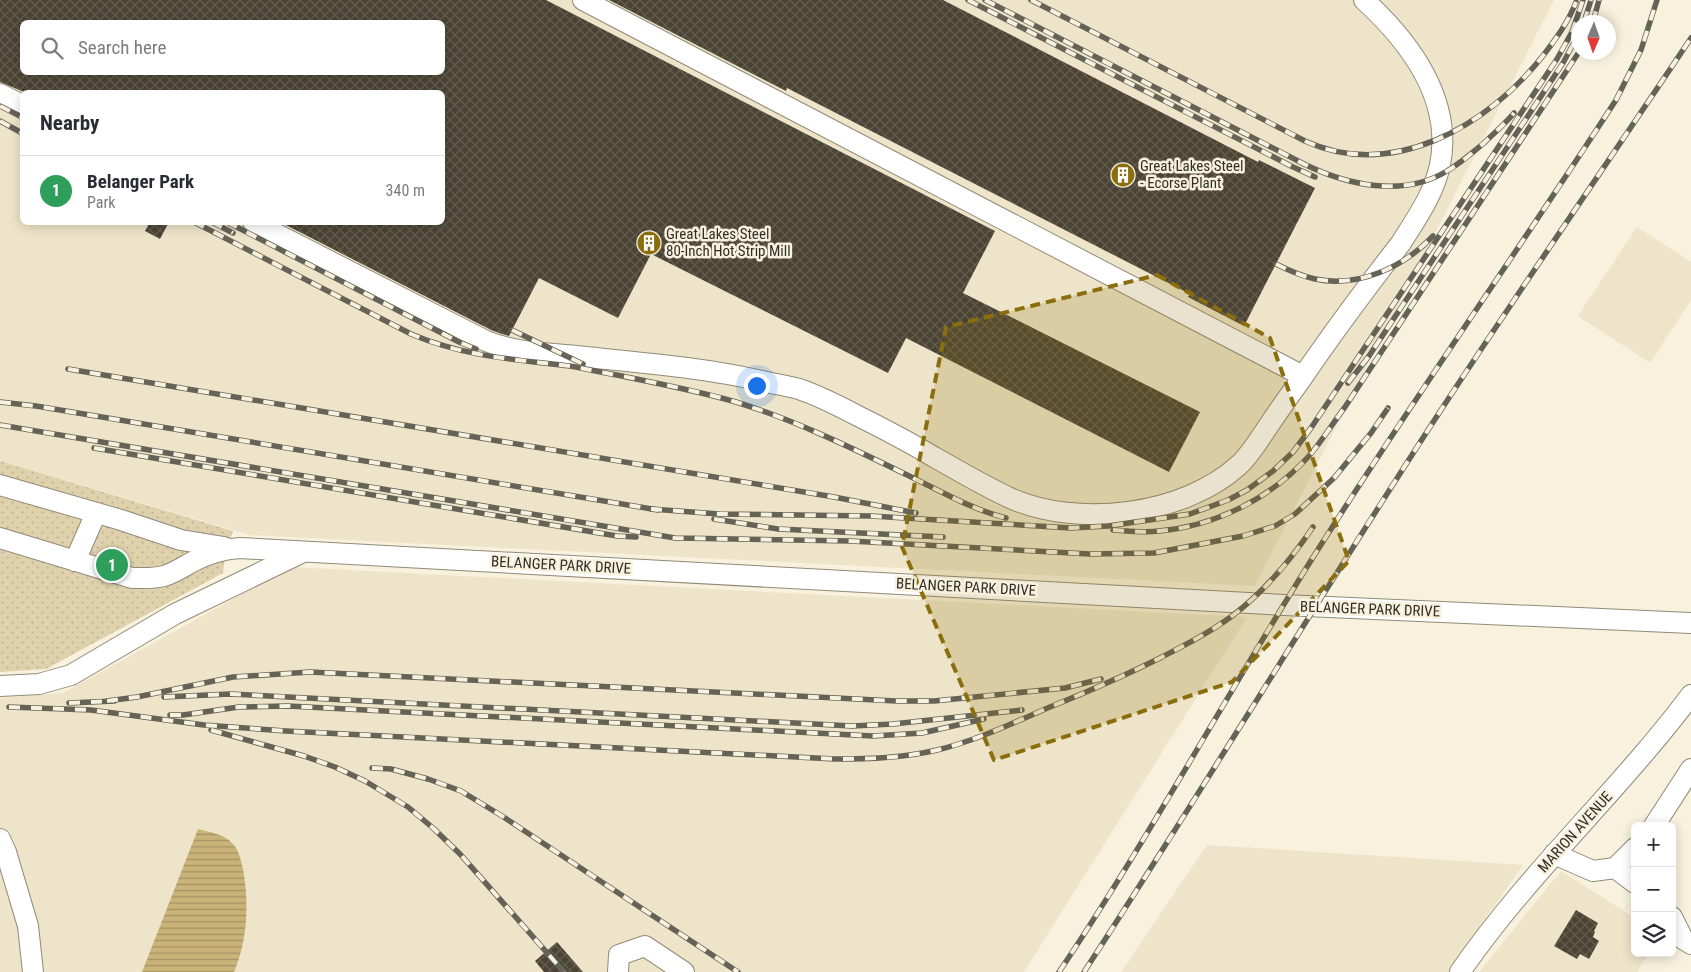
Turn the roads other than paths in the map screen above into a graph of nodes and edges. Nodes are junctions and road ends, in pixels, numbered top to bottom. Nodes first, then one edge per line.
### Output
1 (583, 0) edge
2 (1364, 0) edge
3 (0, 94) edge
4 (20, 104) edge
5 (259, 225) edge
6 (1303, 376) junction
7 (0, 485) edge
8 (96, 513) junction
9 (0, 538) edge
10 (237, 548) junction
11 (305, 552) junction
12 (76, 562) junction
13 (1691, 623) edge
14 (0, 686) edge
15 (1691, 695) edge
16 (1691, 769) edge
17 (1657, 822) edge
18 (0, 839) edge
19 (1631, 852) edge
20 (1554, 854) junction
21 (1615, 868) junction
22 (1631, 880) edge
23 (1676, 922) edge
24 (1688, 937) edge
25 (33, 972) edge
26 (618, 972) edge
27 (684, 972) edge
28 (1460, 972) edge

1 - 6 street
2 - 6 street
3 - 4 street
5 - 6 street
7 - 8 street
8 - 10 street
8 - 12 street
9 - 12 street
10 - 11 street, BELANGER PARK DRIVE
10 - 12 street
11 - 13 street, BELANGER PARK DRIVE
11 - 14 street
15 - 20 street, MARION AVENUE
16 - 17 street
18 - 25 street
19 - 21 street
20 - 21 street
20 - 28 street, MARION AVENUE
21 - 22 street
23 - 24 street
26 - 27 street

